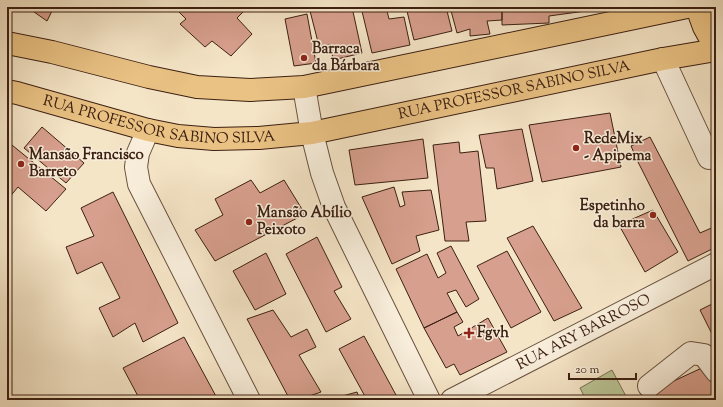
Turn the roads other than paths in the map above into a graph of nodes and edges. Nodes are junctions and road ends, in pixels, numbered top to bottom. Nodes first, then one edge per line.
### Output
1 (686, 7) edge
2 (704, 7) edge
3 (7, 43) edge
4 (716, 48) edge
5 (663, 59) junction
6 (304, 87) junction
7 (7, 91) edge
8 (148, 130) junction
9 (312, 133) junction
10 (716, 155) edge
11 (716, 264) edge
12 (716, 371) edge
13 (649, 386) dead end
14 (249, 400) edge
15 (429, 400) edge
16 (452, 400) edge

1 - 6 main road
2 - 4 main road
3 - 6 main road
4 - 5 main road, RUA PROFESSOR SABINO SILVA
5 - 9 main road, RUA PROFESSOR SABINO SILVA
5 - 10 street
6 - 9 street
7 - 8 main road, RUA PROFESSOR SABINO SILVA
8 - 9 main road, RUA PROFESSOR SABINO SILVA
8 - 14 street
9 - 15 street
11 - 16 street, RUA ARY BARROSO
12 - 13 street

